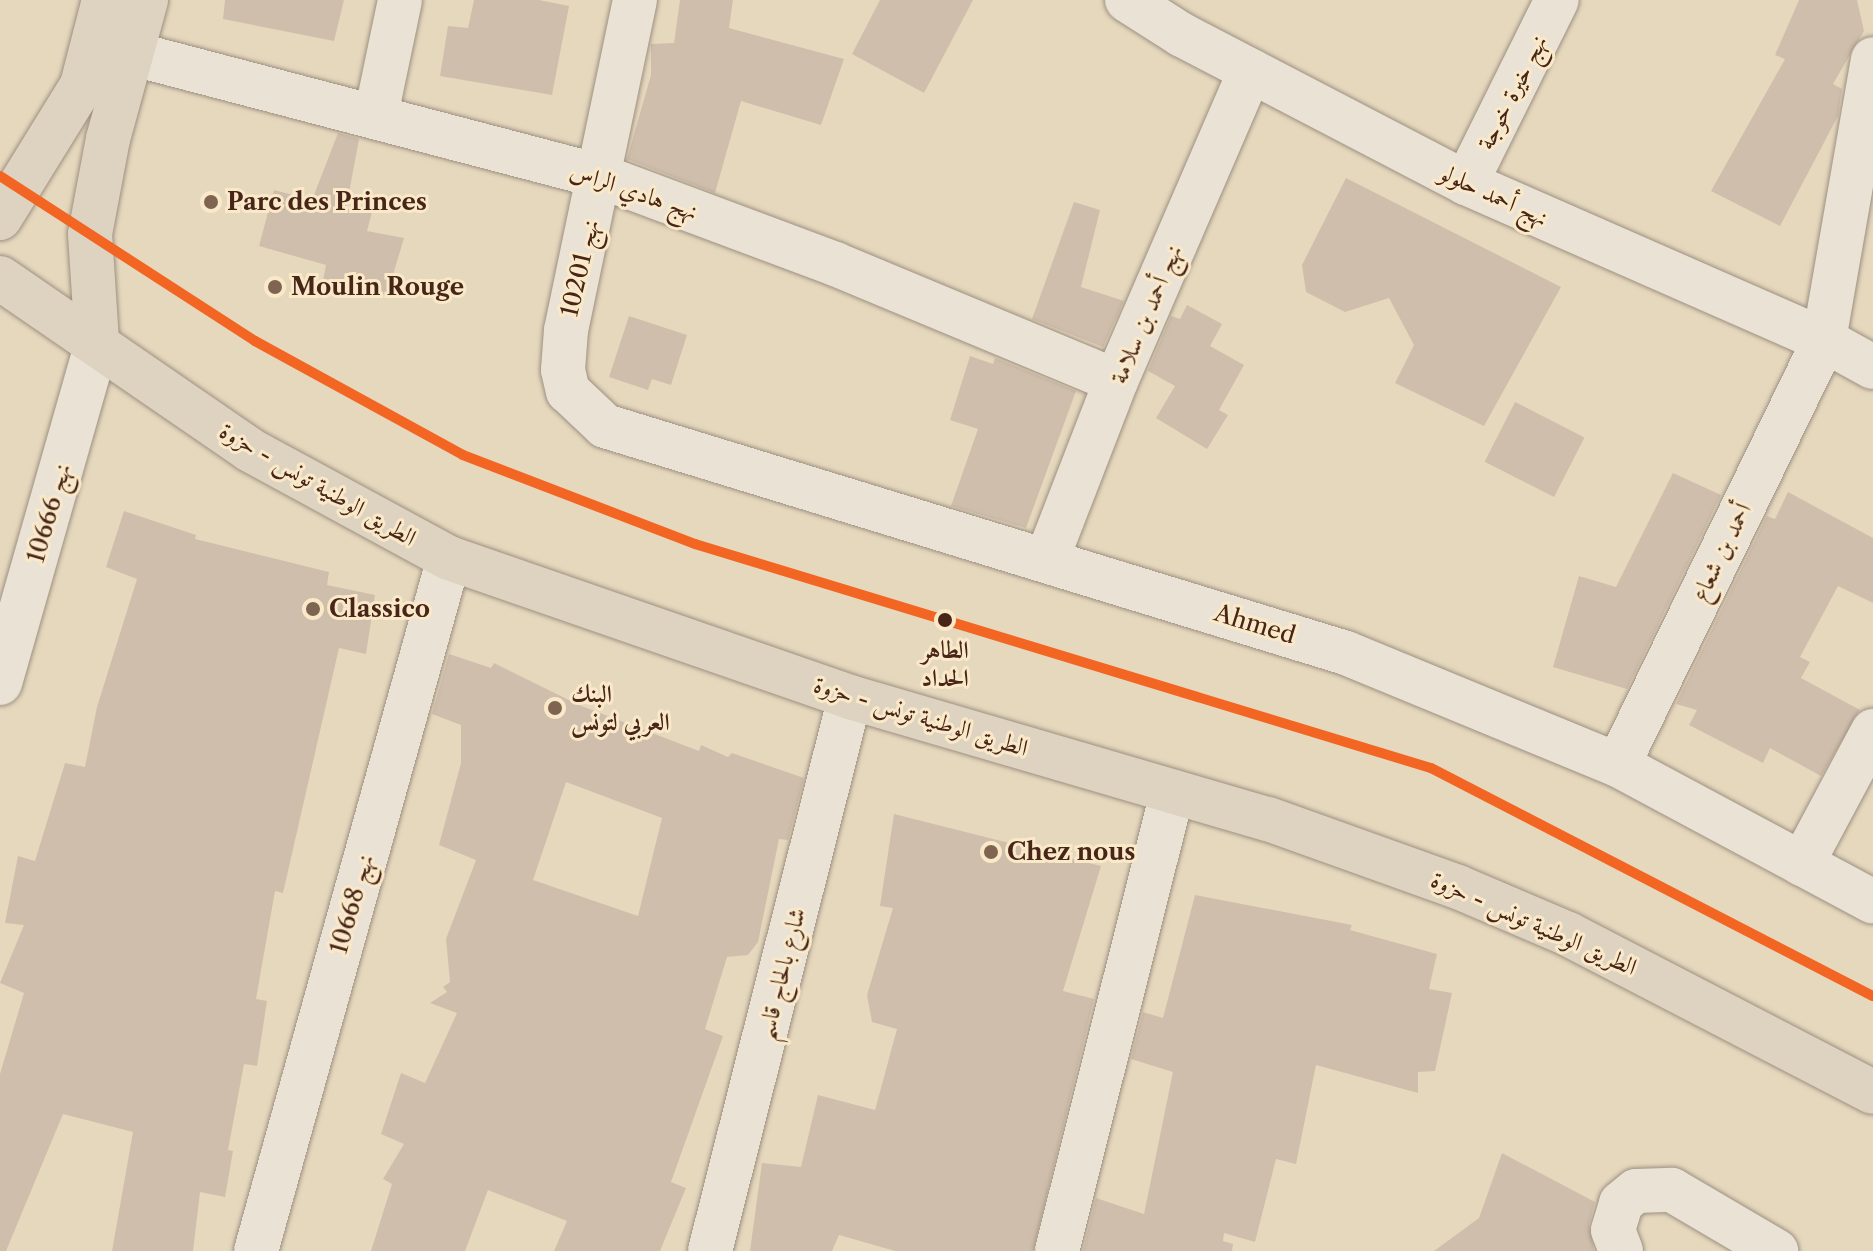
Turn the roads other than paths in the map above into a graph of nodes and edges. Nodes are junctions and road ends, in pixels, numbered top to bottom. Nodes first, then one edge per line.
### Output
1 (104, 0) edge
2 (146, 0) edge
3 (400, 0) edge
4 (635, 0) edge
5 (1127, 0) edge
6 (1557, 0) edge
7 (134, 54) junction
8 (1873, 59) edge
9 (1250, 71) junction
10 (1870, 114) edge
11 (376, 115) junction
12 (600, 176) junction
13 (1466, 183) junction
14 (0, 218) edge
15 (0, 278) edge
16 (1824, 340) junction
17 (97, 342) junction
18 (1873, 367) edge
19 (1116, 381) junction
20 (605, 426) joint
21 (449, 558) junction
22 (1047, 559) junction
23 (0, 683) edge
24 (850, 697) junction
25 (1873, 731) edge
26 (1618, 765) junction
27 (1172, 792) junction
28 (1802, 864) junction
29 (1873, 902) edge
30 (1873, 1092) edge
31 (256, 1251) edge
32 (710, 1251) edge
33 (1057, 1251) edge
34 (1621, 1251) edge
35 (1776, 1251) edge

1 - 14 main road
2 - 7 main road
3 - 11 street
4 - 12 street, نهج 10201
5 - 9 street, نهج أحمد حلولو
6 - 13 street, نهج خيرة خوجة
7 - 11 street, نهج هادي الراس
7 - 17 main road
8 - 10 street, أحمد بن شعاع
9 - 13 street, نهج أحمد حلولو
9 - 19 street, نهج أحمد بن سلامة
10 - 16 street, أحمد بن شعاع
11 - 12 street, نهج هادي الراس
12 - 19 street, نهج هادي الراس
12 - 20 street, نهج 10201
13 - 16 street, نهج أحمد حلولو
15 - 17 main road, الطريق الوطنية تونس - حزوة
16 - 18 street, نهج أحمد حلولو
16 - 26 street, أحمد بن شعاع
17 - 21 main road, الطريق الوطنية تونس - حزوة
17 - 23 street, نهج 10666
19 - 22 street, نهج أحمد بن سلامة
20 - 22 street, Ahmed
21 - 24 main road, الطريق الوطنية تونس - حزوة
21 - 31 street, نهج 10668
22 - 26 street, Ahmed
24 - 27 main road, الطريق الوطنية تونس - حزوة
24 - 32 street, شارع بالحاج قاسم
25 - 28 street
26 - 28 street, Ahmed
27 - 30 main road, الطريق الوطنية تونس - حزوة
27 - 33 street
28 - 29 street, Ahmed
34 - 35 street

